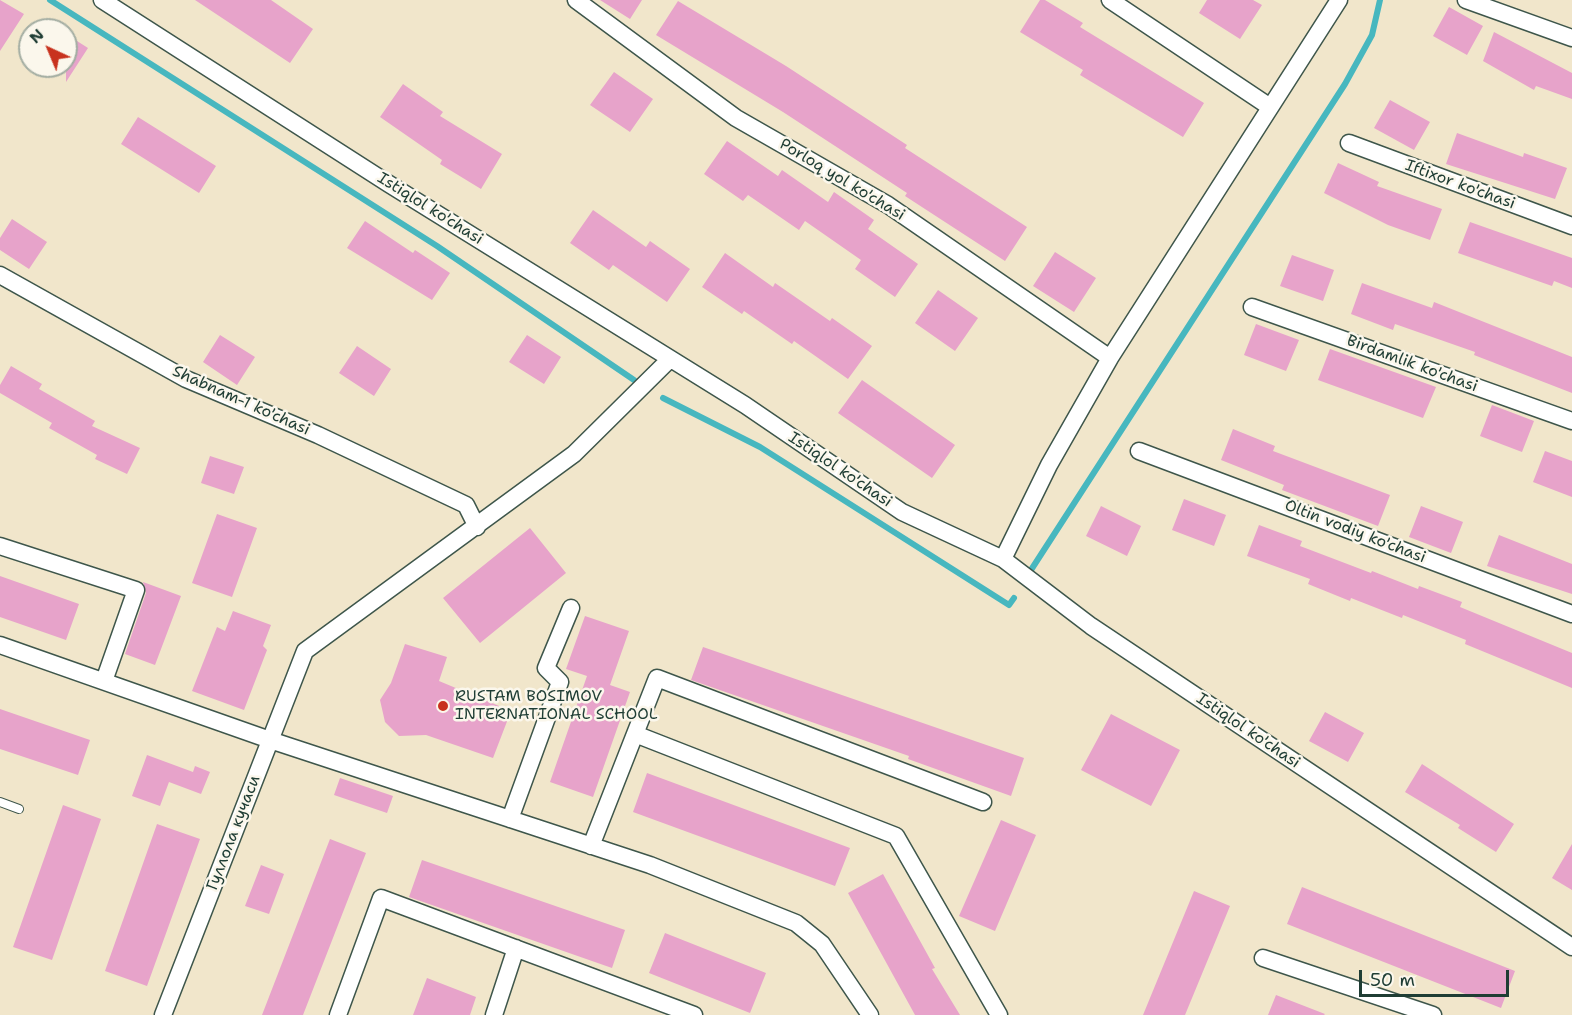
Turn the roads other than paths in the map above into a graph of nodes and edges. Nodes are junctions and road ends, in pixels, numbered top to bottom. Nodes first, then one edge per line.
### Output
1 (102, 0) edge
2 (576, 0) edge
3 (1110, 0) edge
4 (1339, 0) edge
5 (1466, 0) edge
6 (1572, 38) edge
7 (1270, 107) junction
8 (1348, 143) dead end
9 (1572, 226) edge
10 (0, 275) edge
11 (1252, 307) dead end
12 (1110, 358) junction
13 (669, 360) junction
14 (1572, 421) edge
15 (1139, 451) dead end
16 (477, 527) junction
17 (0, 546) edge
18 (1003, 559) junction
19 (571, 608) dead end
20 (1572, 614) edge
21 (0, 645) edge
22 (104, 681) junction
23 (635, 734) junction
24 (270, 740) junction
25 (0, 802) edge
26 (983, 802) dead end
27 (19, 809) dead end
28 (510, 819) junction
29 (591, 846) junction
30 (1572, 947) edge
31 (516, 948) junction
32 (1263, 958) dead end
33 (163, 1015) edge
34 (338, 1015) edge
35 (494, 1015) edge
36 (694, 1015) edge
37 (870, 1015) edge
38 (999, 1015) edge
39 (1433, 1015) edge

1 - 13 street, Istiqlol ko'chasi
2 - 12 street, Porloq yol ko'chasi
3 - 7 street
4 - 7 street
5 - 6 street
7 - 12 street
8 - 9 street, Iftixor ko'chasi
10 - 16 street, Shabnam-1 ko'chasi
11 - 14 street, Birdamlik ko'chasi
12 - 18 street
13 - 16 street
13 - 18 street, Istiqlol ko'chasi
15 - 20 street, Oltin vodiy ko'chasi
16 - 24 street, Гуллола кучаси
17 - 22 street
18 - 30 street, Istiqlol ko'chasi
19 - 28 street
21 - 22 street
22 - 24 street
23 - 26 street
23 - 29 street
23 - 38 street
24 - 28 street
24 - 33 street, Гуллола кучаси
25 - 27 lane
28 - 29 street
29 - 37 street
31 - 34 street
31 - 35 street
31 - 36 street
32 - 39 street

